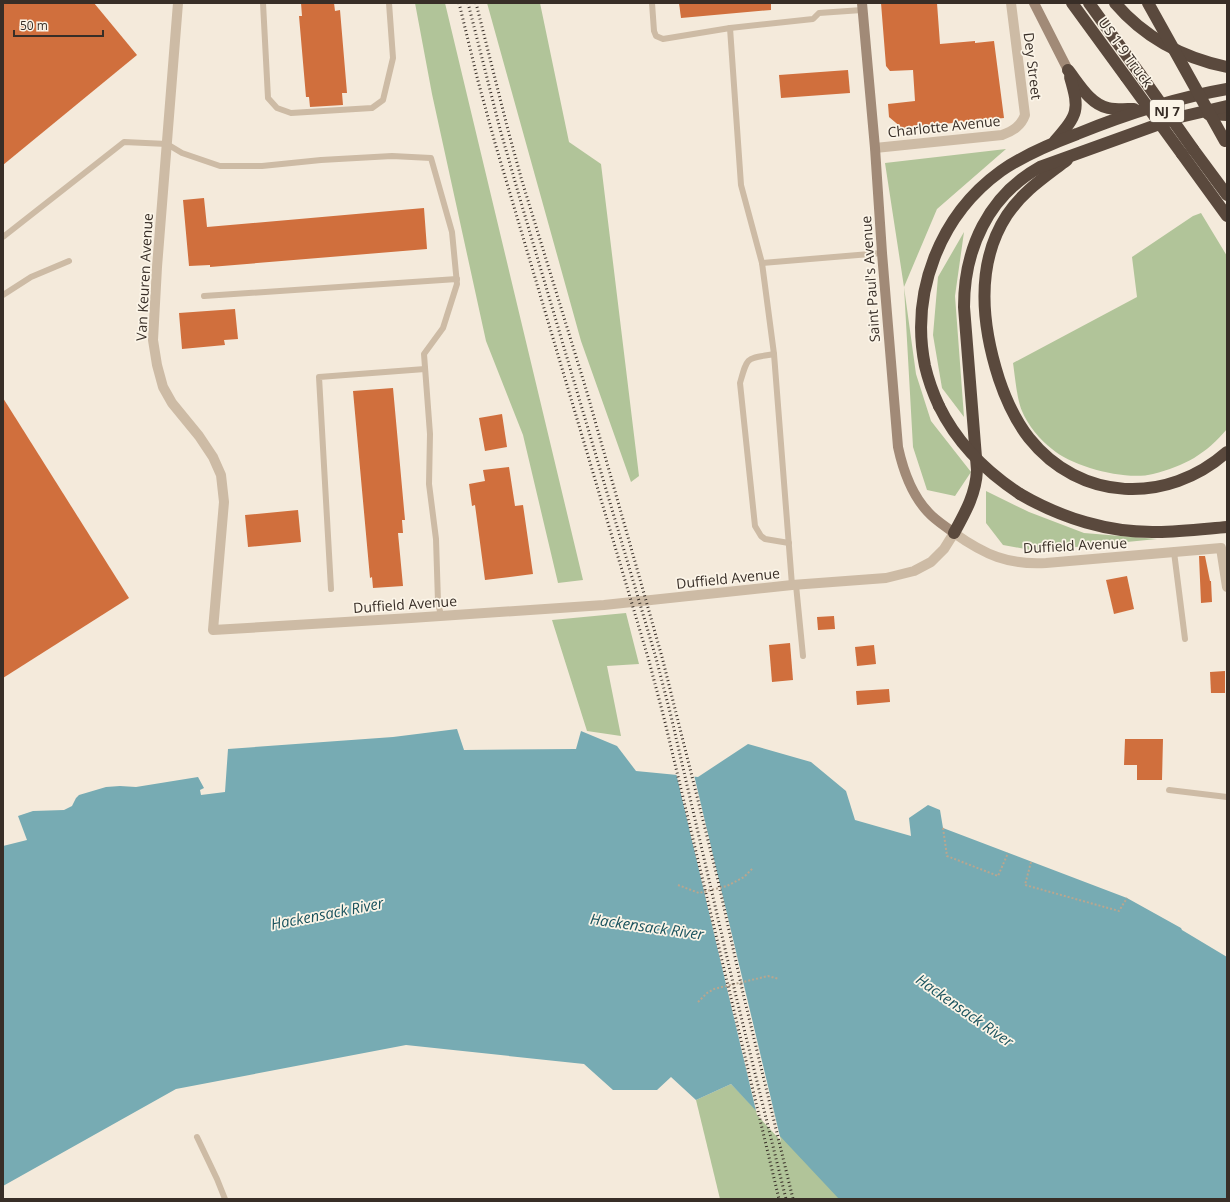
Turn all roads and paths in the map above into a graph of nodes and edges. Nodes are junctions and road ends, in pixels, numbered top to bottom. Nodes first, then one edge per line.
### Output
1 (178, 3) edge
2 (263, 3) edge
3 (389, 3) edge
4 (652, 3) edge
5 (1011, 3) edge
6 (1034, 3) edge
7 (1072, 3) edge
8 (1089, 3) edge
9 (1115, 3) edge
10 (1148, 3) edge
11 (862, 6) edge
12 (730, 28) junction
13 (1227, 67) edge
14 (1068, 70) junction
15 (1227, 89) edge
16 (1227, 106) edge
17 (1142, 109) junction
18 (1195, 113) junction
19 (1227, 115) edge
20 (1016, 128) joint
21 (1053, 143) junction
22 (1226, 143) edge
23 (167, 144) junction
24 (875, 148) junction
25 (1071, 157) junction
26 (1227, 195) edge
27 (1227, 216) edge
28 (3, 237) edge
29 (882, 253) junction
30 (69, 261) dead end
31 (762, 263) junction
32 (457, 279) junction
33 (3, 295) edge
34 (204, 296) dead end
35 (774, 354) junction
36 (425, 369) junction
37 (1227, 452) edge
38 (1227, 527) edge
39 (954, 533) junction
40 (789, 543) junction
41 (1224, 548) edge
42 (1174, 552) junction
43 (794, 585) junction
44 (1227, 587) edge
45 (331, 589) dead end
46 (441, 616) junction
47 (213, 630) joint
48 (1185, 639) dead end
49 (803, 656) dead end
50 (1169, 790) dead end
51 (1227, 797) edge
52 (942, 828) dead end
53 (1008, 853) dead end
54 (1031, 862) dead end
55 (753, 868) dead end
56 (678, 885) dead end
57 (1127, 898) dead end
58 (779, 979) dead end
59 (698, 1002) dead end
60 (198, 1137) dead end
61 (224, 1199) edge

1 - 23 street, Van Keuren Avenue
2 - 3 lane
4 - 12 lane
5 - 20 street, Dey Street
6 - 14 street
7 - 27 highway, US 1-9 Truck, bridge
8 - 26 highway, NJ 7, bridge
9 - 13 highway
10 - 22 highway, bridge
11 - 12 lane
11 - 24 street, Saint Paul's Avenue
12 - 31 lane
14 - 17 highway
14 - 21 highway
15 - 17 highway
16 - 18 highway
17 - 21 highway
18 - 19 highway
18 - 25 highway
20 - 24 street, Charlotte Avenue
21 - 38 highway, bridge
23 - 28 lane
23 - 32 lane
23 - 47 street, Van Keuren Avenue
24 - 29 street, Saint Paul's Avenue
25 - 37 highway
25 - 39 highway
29 - 31 lane
29 - 39 street, Saint Paul's Avenue
30 - 33 lane
31 - 35 lane
32 - 34 lane
32 - 36 lane
35 - 40 lane
35 - 40 lane
36 - 45 lane
36 - 46 lane
39 - 42 street, Duffield Avenue
39 - 43 street, Duffield Avenue
40 - 43 lane
41 - 42 street, Duffield Avenue
41 - 44 street
42 - 48 lane
43 - 46 street, Duffield Avenue
43 - 49 lane
46 - 47 street, Duffield Avenue
50 - 51 lane
52 - 53 path
54 - 57 path
55 - 56 path
58 - 59 path
60 - 61 lane

